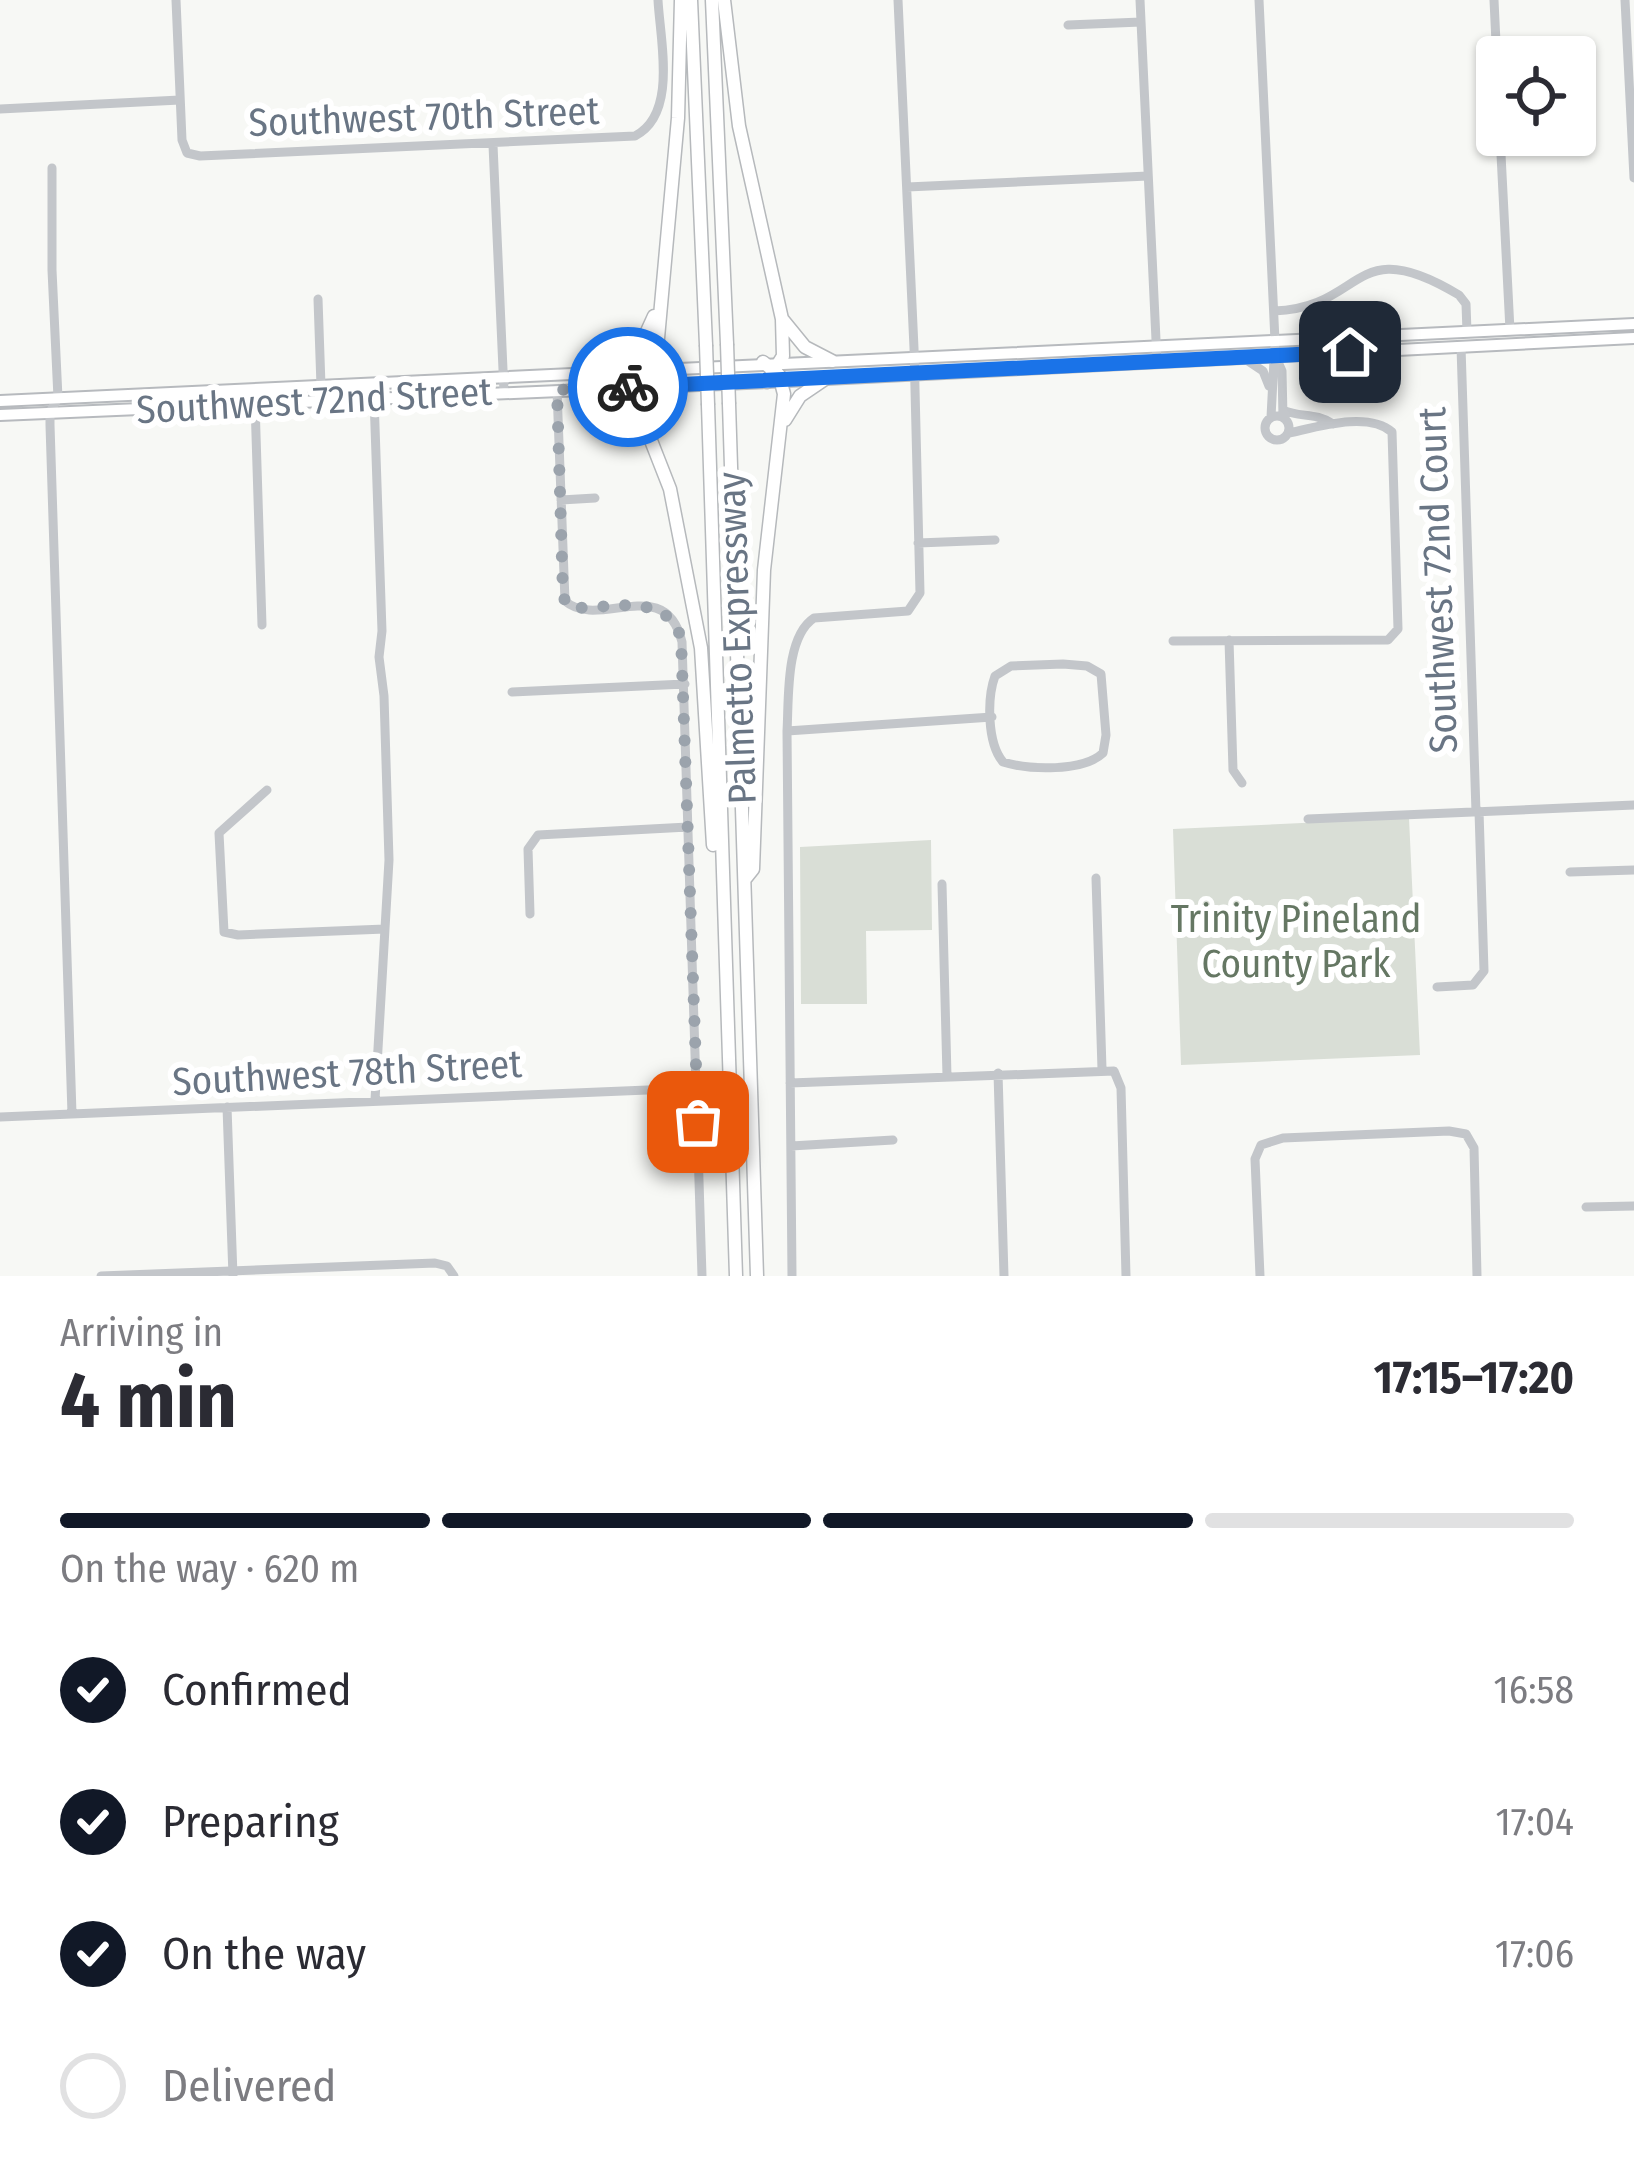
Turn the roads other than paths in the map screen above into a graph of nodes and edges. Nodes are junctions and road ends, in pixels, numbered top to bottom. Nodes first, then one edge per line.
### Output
1 (176, 0) edge
2 (658, 0) edge
3 (681, 0) edge
4 (691, 0) edge
5 (712, 0) edge
6 (724, 0) edge
7 (898, 0) edge
8 (1140, 0) edge
9 (1259, 0) edge
10 (1494, 0) edge
11 (1625, 0) edge
12 (1141, 22) junction
13 (1068, 25) dead end
14 (1496, 36) edge
15 (180, 100) junction
16 (0, 110) edge
17 (494, 145) junction
18 (1501, 156) edge
19 (52, 168) dead end
20 (1148, 176) junction
21 (1634, 178) edge
22 (907, 187) junction
23 (318, 299) dead end
24 (658, 304) junction
25 (1274, 311) junction
26 (782, 319) junction
27 (1634, 324) edge
28 (1510, 330) junction
29 (1467, 332) junction
30 (1634, 338) edge
31 (1275, 341) junction
32 (1156, 346) junction
33 (1447, 347) junction
34 (1461, 347) junction
35 (1049, 351) junction
36 (1275, 355) junction
37 (1241, 357) junction
38 (914, 358) junction
39 (832, 361) junction
40 (1156, 361) junction
41 (1050, 366) junction
42 (611, 370) junction
43 (774, 372) junction
44 (914, 372) junction
45 (557, 373) junction
46 (662, 374) junction
47 (504, 377) junction
48 (825, 379) junction
49 (374, 383) junction
50 (321, 386) junction
51 (648, 386) junction
52 (592, 388) junction
53 (557, 390) junction
54 (1271, 391) junction
55 (504, 392) junction
56 (58, 398) junction
57 (374, 398) junction
58 (0, 400) edge
59 (255, 403) junction
60 (50, 412) junction
61 (0, 415) edge
62 (1279, 415) junction
63 (1318, 415) junction
64 (1333, 424) junction
65 (782, 426) junction
66 (649, 427) junction
67 (1318, 428) junction
68 (1289, 433) junction
69 (595, 498) dead end
70 (561, 500) junction
71 (995, 540) dead end
72 (918, 543) junction
73 (262, 625) dead end
74 (1229, 640) junction
75 (1172, 641) dead end
76 (685, 685) junction
77 (512, 692) dead end
78 (992, 716) junction
79 (788, 731) junction
80 (1242, 783) dead end
81 (267, 790) dead end
82 (1634, 805) edge
83 (1478, 812) junction
84 (1308, 819) dead end
85 (688, 827) junction
86 (1634, 870) edge
87 (1570, 872) dead end
88 (1096, 878) dead end
89 (744, 880) junction
90 (722, 884) junction
91 (942, 884) dead end
92 (530, 914) dead end
93 (386, 929) junction
94 (1437, 988) dead end
95 (1102, 1069) junction
96 (998, 1073) junction
97 (947, 1076) junction
98 (790, 1083) junction
99 (696, 1088) junction
100 (375, 1100) junction
101 (226, 1107) junction
102 (72, 1114) junction
103 (0, 1117) edge
104 (893, 1140) dead end
105 (791, 1145) junction
106 (1633, 1205) edge
107 (1586, 1207) dead end
108 (450, 1271) edge
109 (232, 1274) edge
110 (101, 1276) edge
111 (702, 1276) edge
112 (736, 1276) edge
113 (758, 1276) edge
114 (792, 1276) edge
115 (1004, 1276) edge
116 (1126, 1276) edge
117 (1260, 1276) edge
118 (1477, 1276) edge

1 - 15 street
2 - 17 street, Southwest 70th Street
3 - 24 highway
4 - 90 highway, Palmetto Expressway, bridge
5 - 89 highway, Palmetto Expressway, bridge
6 - 26 highway
7 - 22 street
8 - 12 street
9 - 25 street
10 - 14 street
11 - 21 street
12 - 13 street
12 - 20 street
15 - 16 street
15 - 17 street, Southwest 70th Street
17 - 47 street
18 - 28 street
19 - 56 street
20 - 22 street
20 - 32 street
22 - 38 street
23 - 50 street
24 - 42 highway
24 - 46 highway
25 - 29 street
25 - 31 street
26 - 39 highway
26 - 43 highway
27 - 28 main road, Southwest 72nd Street
28 - 29 main road, Southwest 72nd Street
29 - 31 main road, Southwest 72nd Street
29 - 33 main road
30 - 34 main road, Southwest 72nd Street
31 - 32 main road, Southwest 72nd Street
31 - 36 street
32 - 35 main road, Southwest 72nd Street
32 - 40 street
33 - 34 main road, Southwest 72nd Street
33 - 36 main road, Southwest 72nd Street
34 - 83 street, Southwest 72nd Court
35 - 38 main road, Southwest 72nd Street
35 - 41 main road
36 - 37 main road, Southwest 72nd Street
36 - 54 street
36 - 62 street
37 - 40 main road, Southwest 72nd Street
37 - 54 street
38 - 39 main road, Southwest 72nd Street
38 - 44 street
39 - 43 main road, Southwest 72nd Street
40 - 41 main road, Southwest 72nd Street
41 - 44 main road, Southwest 72nd Street
42 - 45 main road, Southwest 72nd Street
42 - 46 main road, Southwest 72nd Street
43 - 46 main road, Southwest 72nd Street
43 - 46 main road, Southwest 72nd Street
43 - 48 main road, Southwest 72nd Street
43 - 65 highway
44 - 48 main road, Southwest 72nd Street
44 - 72 street
45 - 47 main road, Southwest 72nd Street
45 - 53 main road
46 - 51 highway
47 - 49 main road, Southwest 72nd Street
47 - 55 street
48 - 65 highway
49 - 50 main road, Southwest 72nd Street
49 - 57 main road
50 - 56 main road, Southwest 72nd Street
51 - 52 main road, Southwest 72nd Street
51 - 66 highway
52 - 53 main road, Southwest 72nd Street
52 - 66 highway
53 - 55 main road, Southwest 72nd Street
53 - 70 street
54 - 62 street
55 - 57 main road, Southwest 72nd Street
56 - 58 main road, Southwest 72nd Street
56 - 60 street
57 - 59 main road, Southwest 72nd Street
57 - 93 street
59 - 60 main road, Southwest 72nd Street
59 - 73 street
60 - 61 main road, Southwest 72nd Street
60 - 102 street
62 - 63 street
62 - 68 street
62 - 68 street
63 - 64 street
63 - 67 street
64 - 67 street
64 - 74 street
65 - 89 highway
66 - 90 highway
67 - 68 street
69 - 70 street
70 - 76 street
71 - 72 street
72 - 79 street
74 - 75 street
74 - 80 street
76 - 77 street
76 - 85 street
78 - 78 street
78 - 79 street
79 - 98 street
81 - 93 street
82 - 83 street
83 - 84 street
83 - 94 street, Southwest 72nd Court
85 - 92 street
85 - 99 street
86 - 87 street
88 - 95 street
89 - 113 highway, Palmetto Expressway
90 - 112 highway, Palmetto Expressway
91 - 97 street
93 - 100 street
95 - 96 street
95 - 116 street
96 - 97 street
96 - 115 street
97 - 98 street
98 - 105 street
99 - 100 street, Southwest 78th Street
99 - 111 street
100 - 101 street, Southwest 78th Street
101 - 102 street, Southwest 78th Street
101 - 109 street
102 - 103 street, Southwest 78th Street
104 - 105 street
105 - 114 street
106 - 107 street
108 - 109 street
109 - 110 street
117 - 118 street

